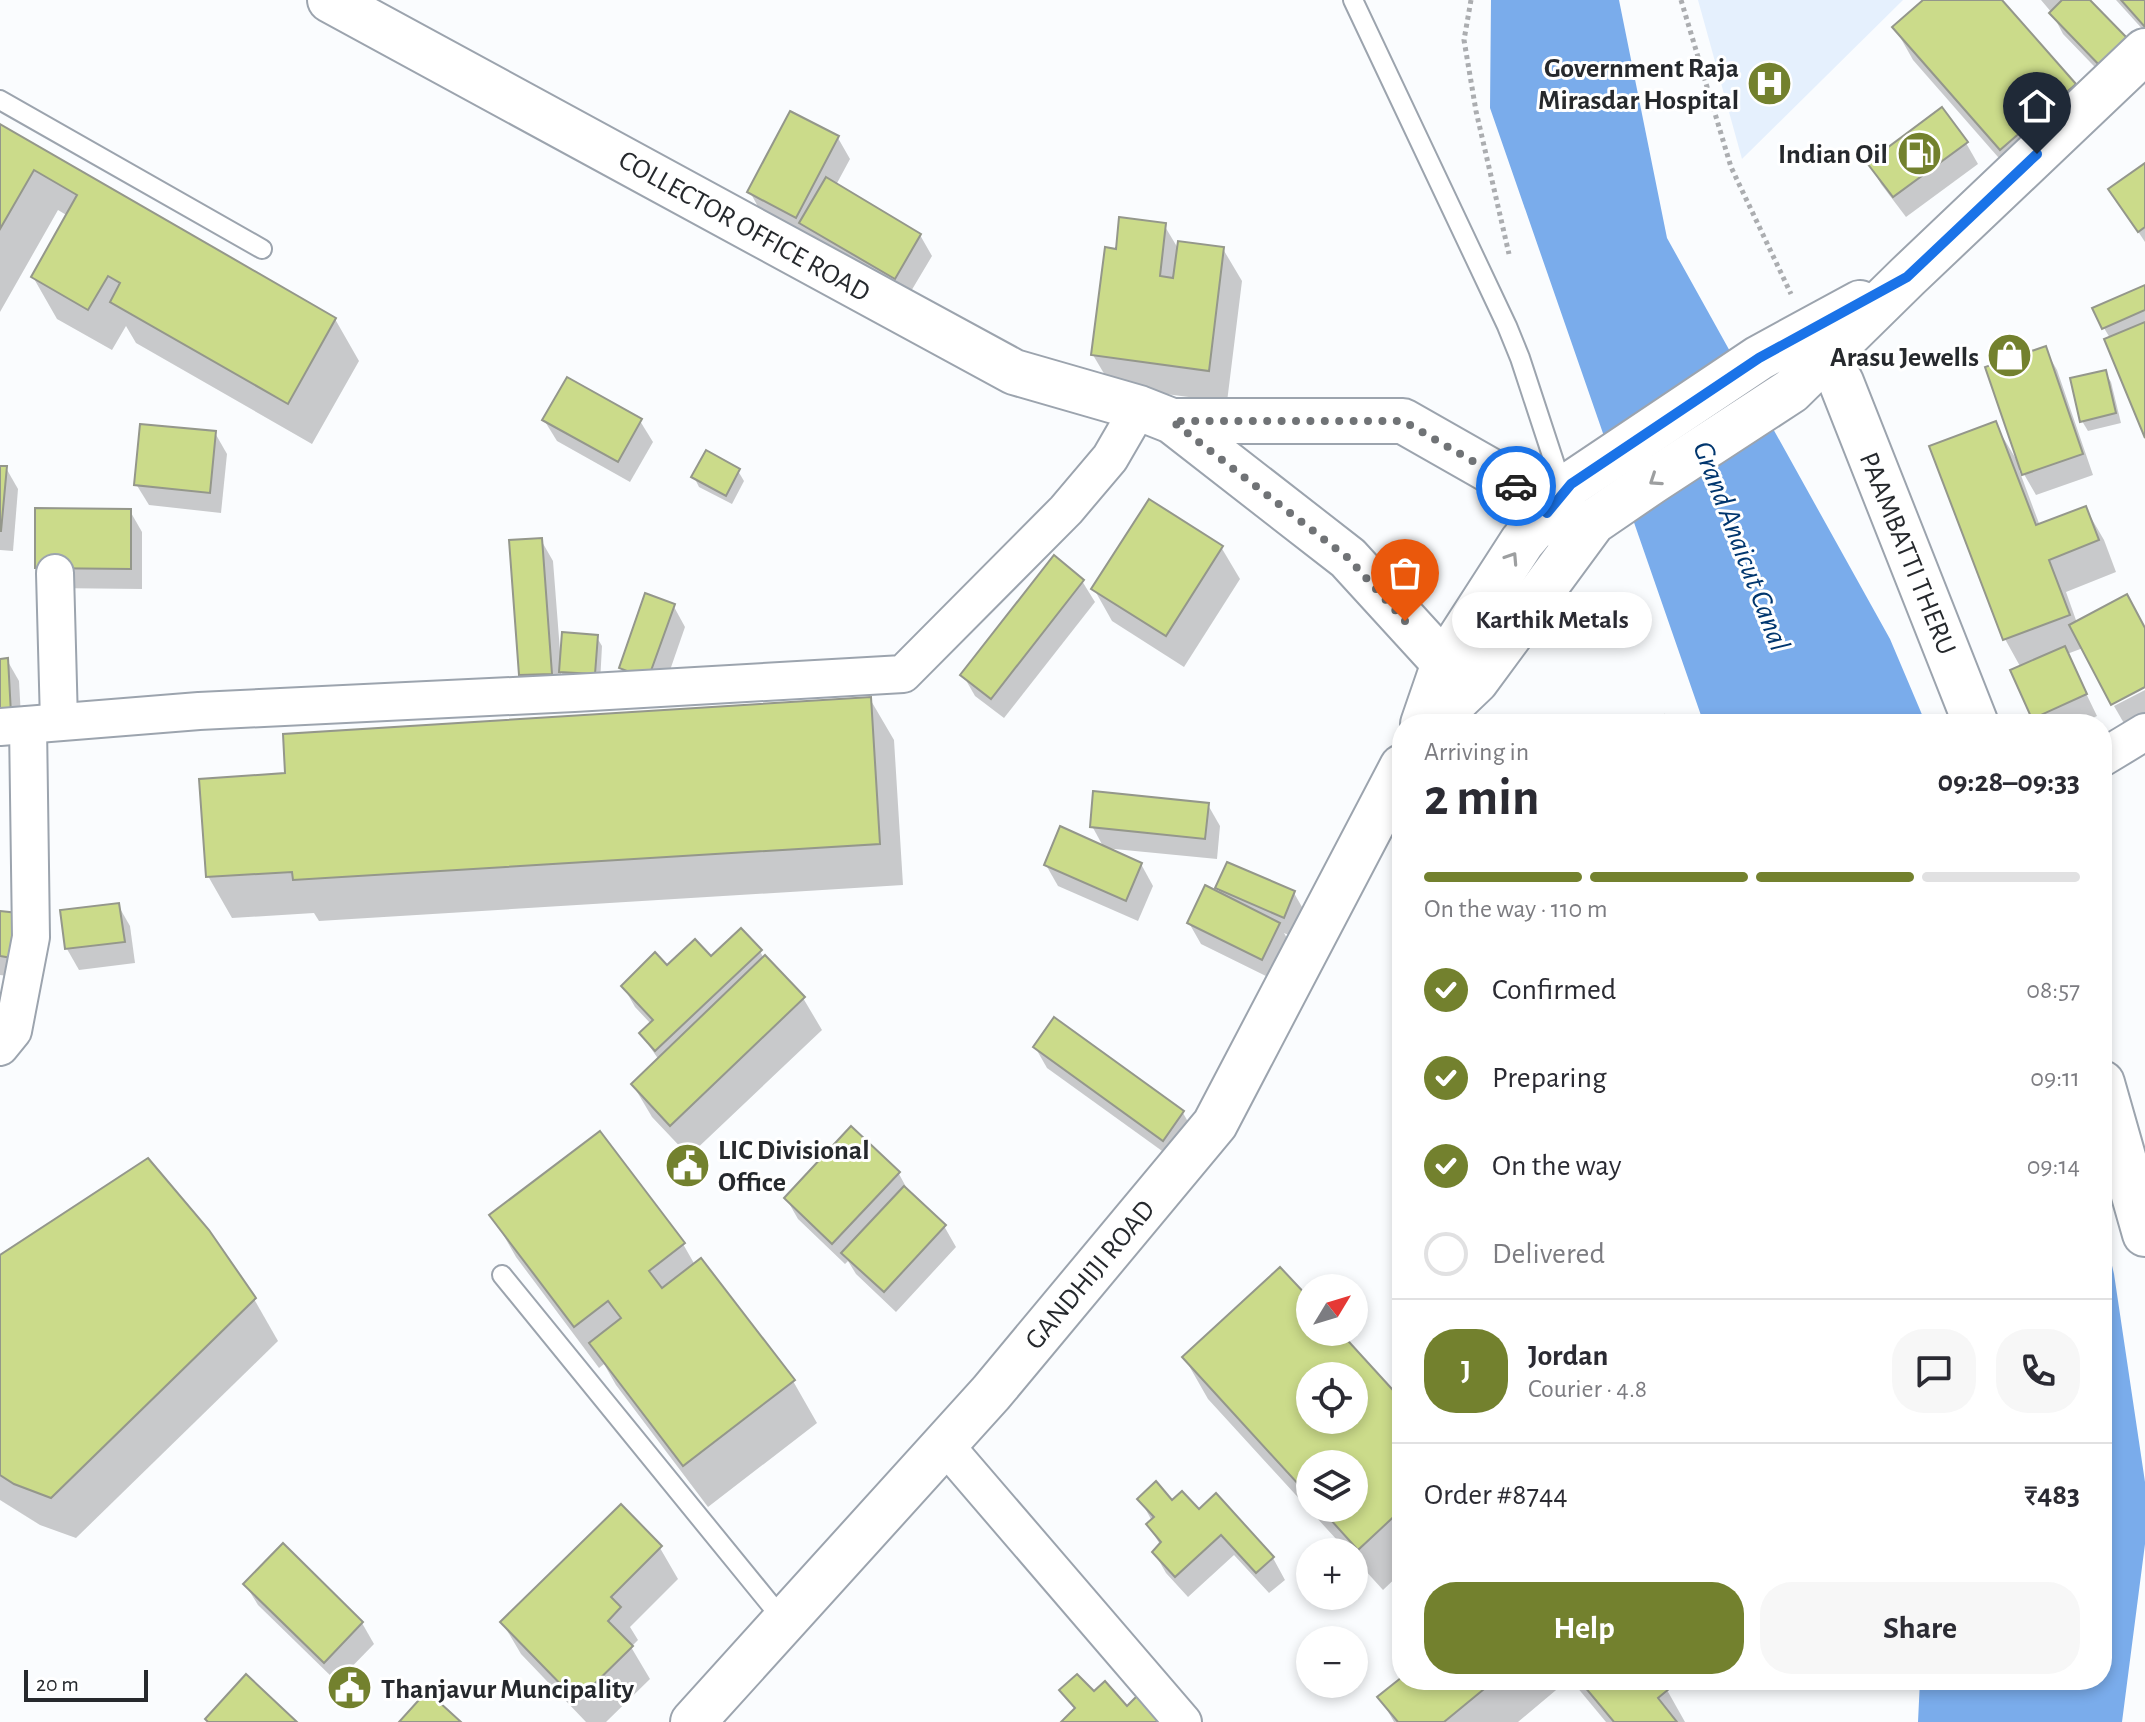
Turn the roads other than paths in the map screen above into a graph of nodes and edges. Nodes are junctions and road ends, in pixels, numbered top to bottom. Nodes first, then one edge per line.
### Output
1 (1353, 0) edge
2 (334, 1) edge
3 (2145, 51) edge
4 (0, 100) edge
5 (262, 249) dead end
6 (1907, 277) junction
7 (1841, 382) dead end
8 (1155, 414) junction
9 (1571, 511) junction
10 (55, 573) dead end
11 (1460, 672) junction
12 (1430, 714) edge
13 (1437, 714) edge
14 (1972, 714) edge
15 (29, 725) edge
16 (2145, 732) edge
17 (2112, 752) edge
18 (1392, 786) edge
19 (0, 1047) edge
20 (2112, 1118) edge
21 (2145, 1234) edge
22 (502, 1275) dead end
23 (944, 1444) junction
24 (784, 1621) junction
25 (693, 1722) edge
26 (1183, 1722) edge

1 - 9 lane
2 - 8 main road, COLLECTOR OFFICE ROAD
3 - 6 main road
4 - 5 lane
6 - 9 main road
6 -> 9 main road
7 - 14 main road, PAAMBATTI THERU
8 - 9 main road, COLLECTOR OFFICE ROAD
8 - 11 main road, COLLECTOR OFFICE ROAD
8 - 15 street
9 - 11 main road
10 - 15 street
11 - 12 main road
11 - 13 main road
15 - 19 street
16 - 17 street
18 - 23 main road, GANDHIJI ROAD
20 - 21 main road
22 - 24 lane
23 - 24 main road, GANDHIJI ROAD
23 - 26 street
24 - 25 main road, GANDHIJI ROAD

